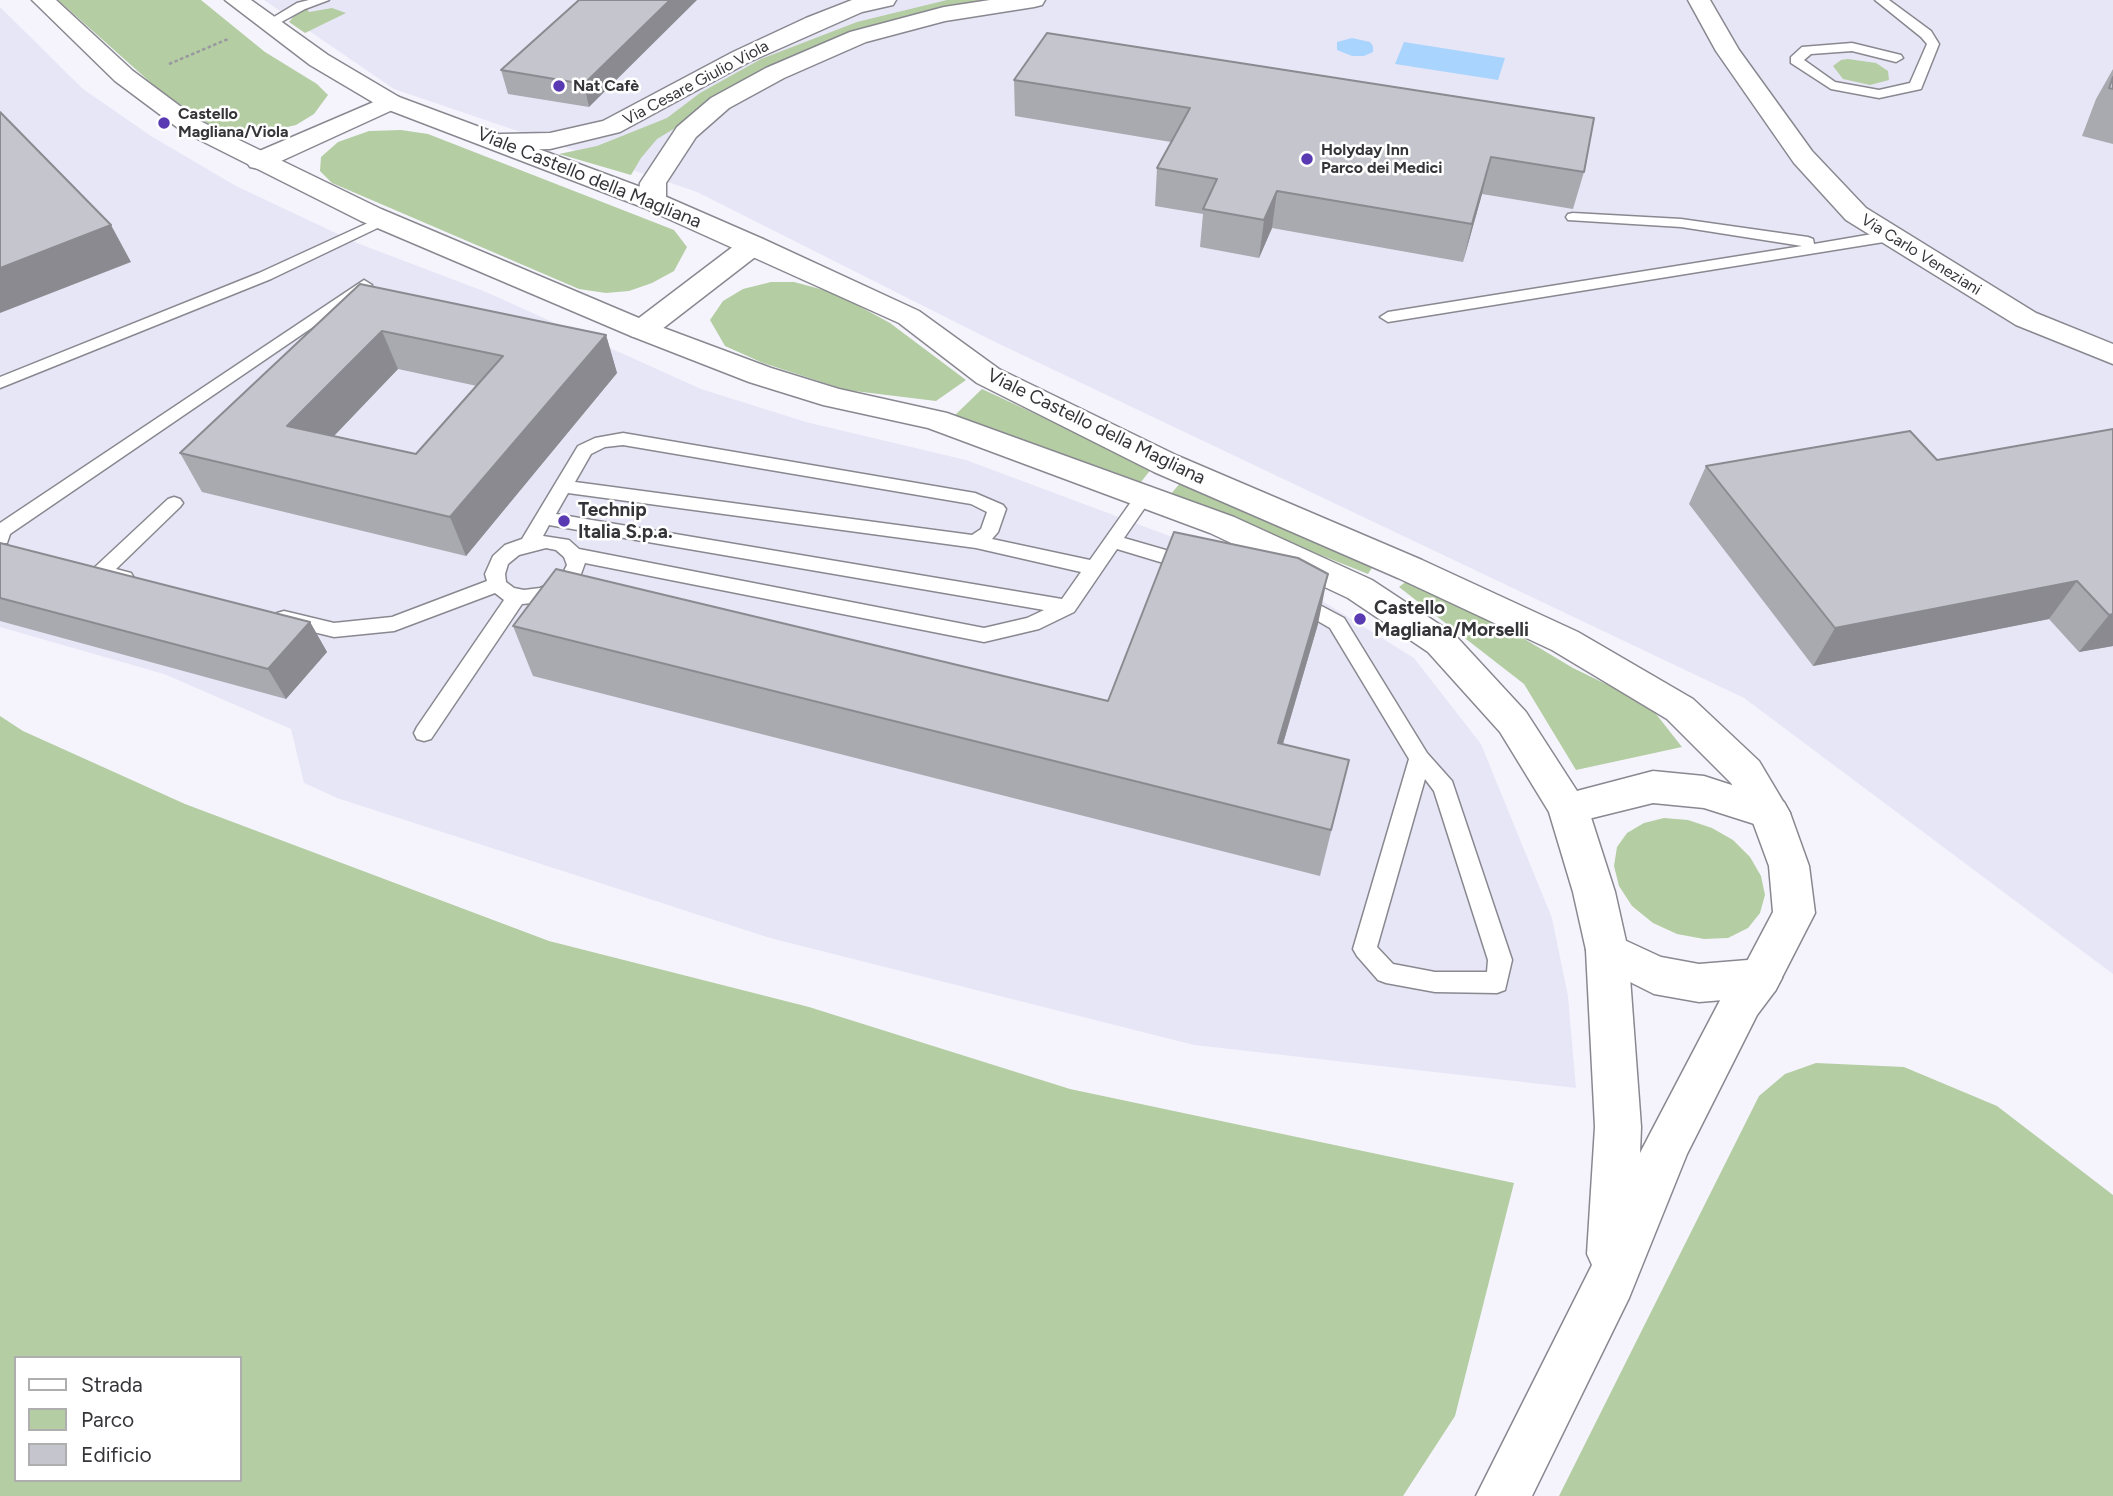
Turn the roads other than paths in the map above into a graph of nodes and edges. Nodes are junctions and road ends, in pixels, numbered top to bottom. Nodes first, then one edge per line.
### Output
1 (43, 0) edge
2 (236, 0) edge
3 (323, 0) edge
4 (885, 0) edge
5 (1034, 0) edge
6 (1699, 0) edge
7 (1881, 0) edge
8 (271, 24) junction
9 (1896, 58) dead end
10 (390, 102) junction
11 (501, 142) junction
12 (259, 161) junction
13 (652, 201) junction
14 (1573, 217) edge
15 (383, 220) junction
16 (1890, 236) junction
17 (752, 245) junction
18 (1830, 245) junction
19 (364, 285) edge
20 (1388, 317) dead end
21 (642, 330) junction
22 (2113, 355) edge
23 (0, 383) edge
24 (563, 486) junction
25 (1144, 496) junction
26 (174, 503) dead end
27 (544, 518) junction
28 (1112, 541) junction
29 (975, 542) junction
30 (529, 544) junction
31 (4, 546) edge
32 (573, 554) junction
33 (1094, 568) junction
34 (1205, 569) edge
35 (141, 582) edge
36 (497, 586) junction
37 (1284, 593) edge
38 (517, 596) junction
39 (1067, 607) junction
40 (270, 614) edge
41 (424, 733) dead end
42 (1420, 759) junction
43 (1568, 808) junction
44 (1770, 813) junction
45 (1607, 950) junction
46 (1760, 978) junction
47 (1611, 1280) junction
48 (1503, 1496) edge

1 - 12 street, Viale Castello della Magliana
2 - 8 street, Viale Castello della Magliana
3 - 8 lane
4 - 11 street, Via Cesare Giulio Viola
5 - 13 street, Via Cesare Giulio Viola
6 - 16 street, Via Carlo Veneziani
7 - 9 lane
8 - 10 street, Viale Castello della Magliana
10 - 11 street, Viale Castello della Magliana
10 - 12 street
11 - 13 street, Viale Castello della Magliana
12 - 15 street, Viale Castello della Magliana
13 - 17 street, Viale Castello della Magliana
14 - 18 lane
15 - 21 street, Viale Castello della Magliana
15 - 23 lane
16 - 18 lane
16 - 22 street, Via Carlo Veneziani
17 - 21 street
17 - 44 street, Viale Castello della Magliana
18 - 20 lane
19 - 31 lane
21 - 25 street, Viale Castello della Magliana
24 - 27 lane
24 - 29 lane
24 - 29 lane
25 - 28 lane
25 - 43 street, Viale Castello della Magliana
26 - 35 lane
27 - 30 lane
27 - 39 lane
28 - 33 lane
28 - 34 lane
29 - 33 lane
30 - 32 lane
30 - 36 lane
32 - 38 lane
32 - 39 lane
33 - 39 lane
36 - 38 lane
36 - 40 lane
37 - 42 lane
38 - 41 lane
42 - 42 lane
43 - 44 street
43 - 45 street, Viale Castello della Magliana
44 - 46 street, Viale Castello della Magliana
45 - 46 street
45 - 47 street, Viale Castello della Magliana
46 - 47 street, Viale Castello della Magliana
47 - 48 street, Viale Castello della Magliana

